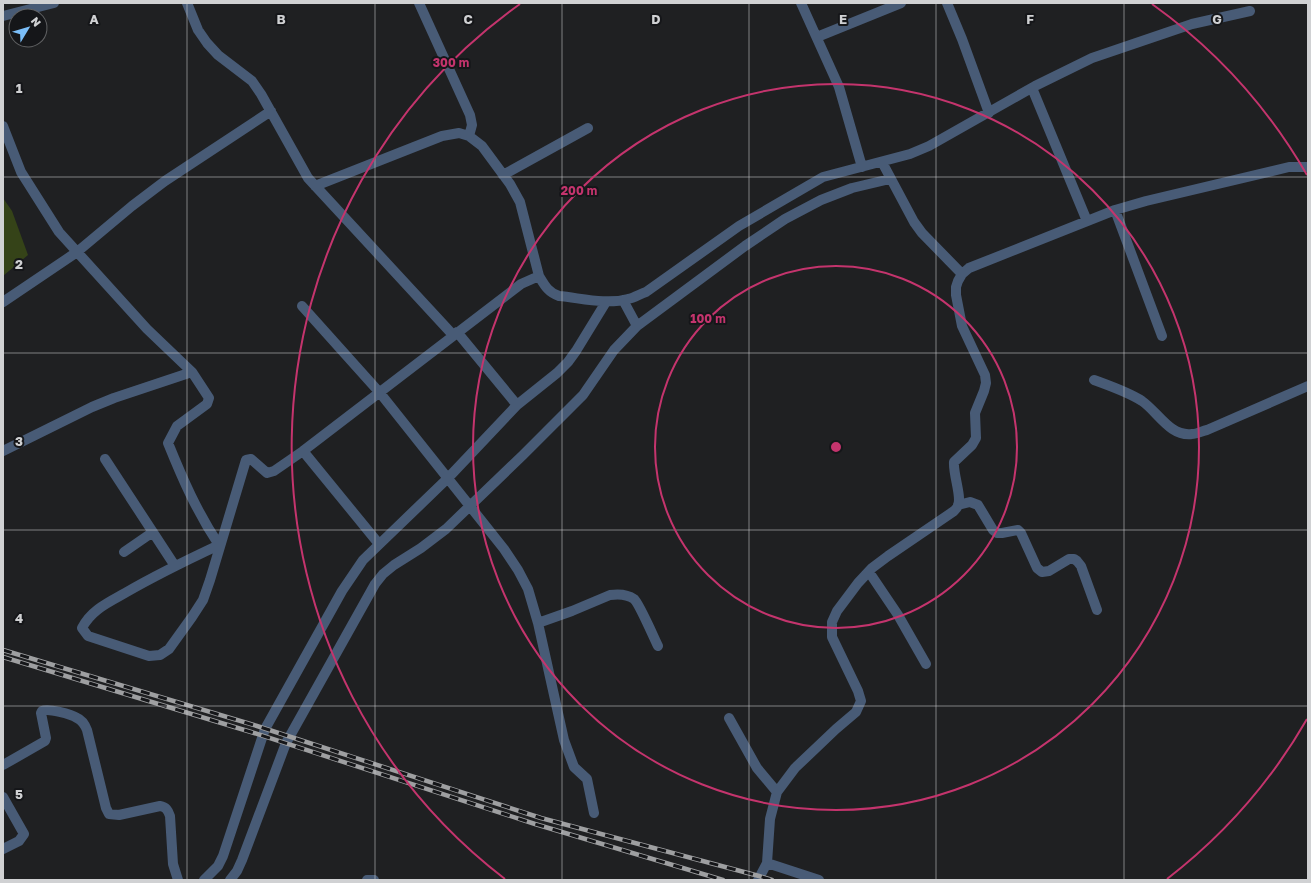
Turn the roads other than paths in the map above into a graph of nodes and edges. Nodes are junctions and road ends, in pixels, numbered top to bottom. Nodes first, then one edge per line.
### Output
1 (54, 3) edge
2 (187, 3) edge
3 (419, 3) edge
4 (801, 3) edge
5 (901, 3) edge
6 (947, 3) edge
7 (1250, 11) dead end
8 (3, 16) edge
9 (816, 37) junction
10 (1032, 88) junction
11 (271, 112) junction
12 (989, 112) junction
13 (3, 126) edge
14 (588, 128) dead end
15 (469, 136) junction
16 (882, 162) junction
17 (862, 167) junction
18 (1308, 167) edge
19 (504, 175) junction
20 (890, 179) junction
21 (315, 186) junction
22 (1115, 210) junction
23 (1088, 221) junction
24 (77, 252) junction
25 (962, 274) junction
26 (539, 276) junction
27 (623, 300) junction
28 (3, 302) edge
29 (606, 302) junction
30 (302, 306) dead end
31 (636, 324) junction
32 (455, 334) junction
33 (1162, 336) dead end
34 (192, 372) junction
35 (1094, 380) dead end
36 (1308, 386) edge
37 (380, 393) junction
38 (517, 405) junction
39 (3, 451) edge
40 (303, 452) junction
41 (105, 459) dead end
42 (448, 478) junction
43 (466, 502) junction
44 (958, 505) junction
45 (153, 532) junction
46 (379, 544) junction
47 (219, 545) junction
48 (124, 552) dead end
49 (175, 566) junction
50 (869, 572) junction
51 (1097, 610) dead end
52 (538, 623) junction
53 (658, 646) dead end
54 (926, 664) dead end
55 (729, 718) dead end
56 (3, 765) edge
57 (777, 792) junction
58 (3, 797) edge
59 (594, 813) dead end
60 (3, 849) edge
61 (767, 863) junction
62 (178, 880) edge
63 (204, 880) edge
64 (230, 880) edge
65 (367, 880) edge
66 (374, 880) edge
67 (758, 880) edge
68 (819, 880) edge

1 - 8 street
2 - 11 street
3 - 15 street
4 - 9 street
5 - 9 street
6 - 12 street
7 - 10 street
9 - 17 street
10 - 12 street
10 - 23 street
11 - 21 street
11 - 24 street
12 - 16 street
13 - 24 street
14 - 19 street
15 - 19 street
15 - 21 street
16 - 17 street
16 - 20 street
17 - 27 street
18 - 22 street
19 - 26 street
20 - 25 street
20 - 31 street
21 - 32 street
22 - 23 street
22 - 33 street
23 - 25 street
24 - 28 street
24 - 34 street
25 - 44 street
26 - 29 street
26 - 32 street
27 - 29 street
27 - 31 street
29 - 38 street
30 - 37 street
31 - 43 street
32 - 37 street
32 - 38 street
34 - 39 street
34 - 47 street
35 - 36 street
37 - 40 street
37 - 42 street
38 - 42 street
40 - 46 street
40 - 47 street
41 - 45 street
42 - 43 street
42 - 46 street
43 - 52 street
43 - 64 street
44 - 50 street
44 - 51 street
45 - 48 street
45 - 49 street
46 - 63 street
47 - 49 street
47 - 49 street
50 - 54 street
50 - 57 street
52 - 53 street
52 - 59 street
55 - 57 street
56 - 62 street
57 - 61 street
58 - 60 street
61 - 67 street
61 - 68 street
65 - 66 street

